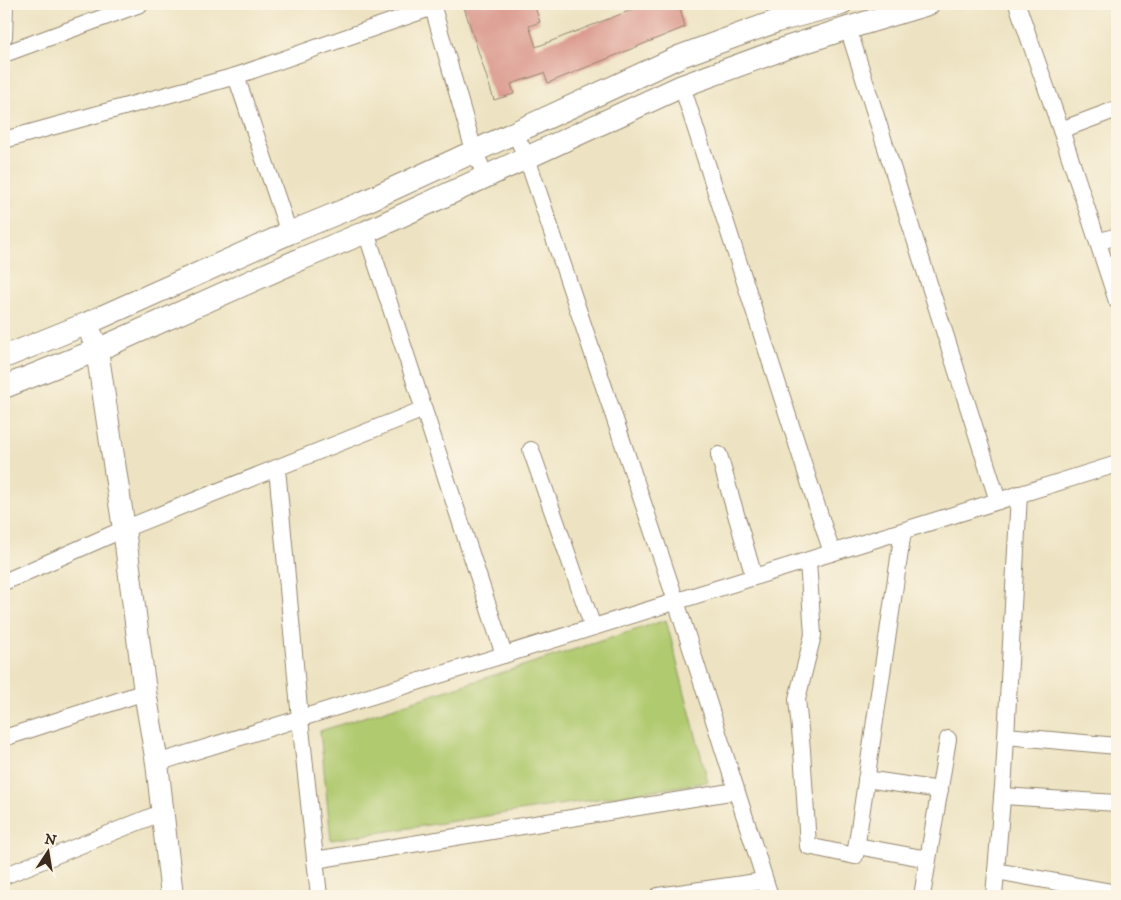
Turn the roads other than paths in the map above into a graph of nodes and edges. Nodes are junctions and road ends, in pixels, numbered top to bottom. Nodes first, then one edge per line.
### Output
1 (4, 4) edge
2 (140, 4) edge
3 (841, 4) edge
4 (928, 4) edge
5 (1017, 4) edge
6 (432, 5) edge
7 (848, 28) junction
8 (4, 36) edge
9 (4, 54) edge
10 (236, 76) junction
11 (682, 86) junction
12 (1117, 109) edge
13 (1061, 130) junction
14 (515, 133) junction
15 (4, 140) edge
16 (474, 151) junction
17 (526, 158) junction
18 (486, 177) junction
19 (289, 232) junction
20 (366, 232) junction
21 (1117, 236) edge
22 (1098, 242) junction
23 (1117, 301) edge
24 (88, 323) junction
25 (97, 350) junction
26 (4, 357) edge
27 (4, 387) edge
28 (424, 409) junction
29 (531, 450) dead end
30 (719, 455) dead end
31 (1117, 464) edge
32 (276, 468) junction
33 (1019, 494) junction
34 (998, 501) junction
35 (124, 529) junction
36 (903, 531) junction
37 (832, 553) junction
38 (808, 561) junction
39 (754, 577) junction
40 (4, 582) edge
41 (676, 601) junction
42 (593, 627) junction
43 (504, 655) junction
44 (145, 692) junction
45 (300, 719) junction
46 (1006, 736) junction
47 (4, 738) edge
48 (948, 739) dead end
49 (1117, 746) edge
50 (156, 763) junction
51 (866, 779) junction
52 (940, 790) junction
53 (736, 791) junction
54 (1002, 796) junction
55 (1117, 803) edge
56 (163, 812) junction
57 (856, 846) junction
58 (315, 860) junction
59 (928, 860) junction
60 (996, 871) junction
61 (4, 876) edge
62 (767, 888) edge
63 (1117, 893) edge
64 (172, 896) edge
65 (319, 896) edge
66 (658, 896) edge
67 (922, 896) edge
68 (994, 896) edge

1 - 8 street
2 - 9 street
3 - 14 main road
4 - 7 main road
5 - 13 street
6 - 10 street
6 - 16 street
7 - 11 main road
7 - 34 street
10 - 15 street
10 - 19 street
11 - 17 main road
11 - 37 street
12 - 13 street
13 - 22 street
14 - 16 main road
14 - 17 street
16 - 18 street
16 - 19 main road
17 - 18 main road
17 - 41 street
18 - 20 main road
19 - 24 main road
20 - 25 main road
20 - 28 street
21 - 22 street
22 - 23 street
24 - 25 main road
24 - 26 main road
25 - 27 main road
25 - 35 main road
28 - 32 street
28 - 43 street
29 - 42 street
30 - 39 street
31 - 33 street
32 - 35 street
32 - 45 street
33 - 34 street
33 - 46 street
34 - 36 street
35 - 40 street
35 - 44 main road
36 - 37 street
36 - 51 street
37 - 38 street
38 - 39 street
38 - 57 street
39 - 41 street
41 - 42 street
41 - 53 street
42 - 43 street
43 - 45 street
44 - 47 street
44 - 50 main road
45 - 50 street
45 - 58 street
46 - 49 street
46 - 54 street
48 - 52 street
50 - 56 main road
51 - 52 street
51 - 57 street
52 - 59 street
53 - 58 street
53 - 62 street
54 - 55 street
54 - 60 street
56 - 61 street
56 - 64 main road
57 - 59 street
58 - 65 street
59 - 67 street
60 - 63 street
60 - 68 street
62 - 66 street

